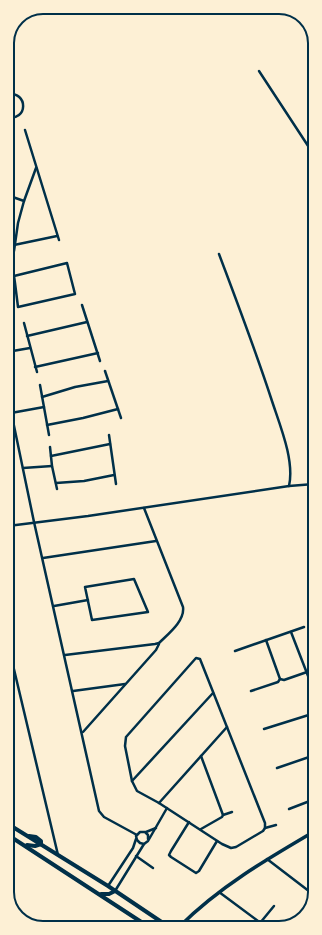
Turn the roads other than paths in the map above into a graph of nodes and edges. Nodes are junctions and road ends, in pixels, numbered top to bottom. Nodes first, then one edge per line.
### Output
1 (259, 71) dead end
2 (14, 94) edge
3 (14, 117) edge
4 (25, 130) dead end
5 (308, 146) edge
6 (36, 168) junction
7 (14, 198) edge
8 (24, 201) junction
9 (58, 236) junction
10 (59, 240) dead end
11 (14, 245) junction
12 (14, 251) dead end
13 (220, 254) dead end
14 (15, 283) joint
15 (82, 305) dead end
16 (88, 322) junction
17 (24, 323) dead end
18 (27, 336) junction
19 (30, 348) junction
20 (14, 351) edge
21 (98, 352) junction
22 (100, 361) dead end
23 (35, 367) junction
24 (105, 371) dead end
25 (37, 372) dead end
26 (108, 381) junction
27 (40, 385) dead end
28 (42, 397) junction
29 (44, 407) junction
30 (118, 409) junction
31 (14, 412) edge
32 (121, 418) dead end
33 (47, 425) junction
34 (14, 427) edge
35 (49, 435) dead end
36 (109, 435) dead end
37 (110, 444) junction
38 (50, 447) dead end
39 (51, 456) junction
40 (52, 466) junction
41 (23, 468) junction
42 (114, 475) junction
43 (56, 483) junction
44 (116, 484) dead end
45 (308, 484) edge
46 (289, 486) junction
47 (57, 489) dead end
48 (144, 508) junction
49 (34, 522) junction
50 (14, 525) edge
51 (156, 541) junction
52 (43, 558) junction
53 (88, 600) junction
54 (54, 606) junction
55 (304, 627) dead end
56 (291, 632) junction
57 (266, 640) junction
58 (159, 643) junction
59 (235, 651) dead end
60 (65, 655) junction
61 (14, 669) edge
62 (307, 672) joint
63 (280, 679) junction
64 (126, 684) junction
65 (73, 691) junction
66 (251, 692) dead end
67 (213, 693) junction
68 (308, 715) edge
69 (227, 727) junction
70 (264, 729) dead end
71 (82, 732) junction
72 (201, 756) junction
73 (308, 757) edge
74 (277, 768) dead end
75 (132, 781) junction
76 (308, 802) edge
77 (159, 803) junction
78 (167, 808) junction
79 (289, 809) dead end
80 (232, 812) dead end
81 (223, 815) junction
82 (189, 822) junction
83 (276, 825) dead end
84 (156, 827) junction
85 (14, 828) edge
86 (264, 828) junction
87 (200, 830) junction
88 (145, 832) junction
89 (308, 834) edge
90 (137, 836) junction
91 (14, 839) edge
92 (148, 840) junction
93 (217, 841) junction
94 (41, 844) junction
95 (144, 844) junction
96 (25, 845) junction
97 (58, 856) junction
98 (136, 856) junction
99 (267, 859) junction
100 (153, 868) dead end
101 (108, 886) junction
102 (308, 890) edge
103 (115, 891) junction
104 (219, 891) junction
105 (99, 893) junction
106 (274, 906) dead end
107 (141, 921) edge
108 (160, 921) edge
109 (186, 921) edge
110 (257, 921) edge
111 (262, 921) edge

1 - 5 street
2 - 3 street
4 - 6 street
6 - 8 street
6 - 9 street
7 - 8 street
8 - 11 street
9 - 10 street
9 - 11 street
11 - 12 street
13 - 46 street
14 - 14 street
15 - 16 street
16 - 18 street
16 - 21 street
17 - 18 street
18 - 19 street
19 - 20 street
19 - 23 street
21 - 22 street
21 - 23 street
23 - 25 street
24 - 26 street
26 - 28 street
26 - 30 street
27 - 28 street
28 - 29 street
29 - 31 street
29 - 33 street
30 - 32 street
30 - 33 street
33 - 35 street
34 - 41 street
36 - 37 street
37 - 39 street
37 - 42 street
38 - 39 street
39 - 40 street
40 - 41 street
40 - 43 street
41 - 49 street
42 - 43 street
42 - 44 street
43 - 47 street
45 - 46 street
46 - 48 street
48 - 49 street
48 - 51 street
49 - 50 street
49 - 52 street
51 - 52 street
51 - 58 street
52 - 54 street
53 - 53 street
53 - 54 street
54 - 60 street
55 - 56 street
56 - 57 street
56 - 62 street
57 - 59 street
57 - 63 street
58 - 60 street
58 - 64 street
60 - 65 street
61 - 97 street
62 - 63 street
63 - 66 street
64 - 65 street
64 - 71 street
65 - 71 street
67 - 69 street
67 - 75 street
67 - 75 street
68 - 70 street
69 - 72 street
69 - 86 street
71 - 90 street
72 - 77 street
72 - 81 street
73 - 74 street
75 - 77 street
76 - 79 street
77 - 78 street
78 - 82 street
78 - 84 street
80 - 81 street
81 - 87 street
82 - 87 street
82 - 93 street
83 - 86 street
84 - 88 street
84 - 92 street
85 - 94 main road
86 - 93 street
87 - 93 street
88 - 90 street
88 - 92 street
89 - 99 street
90 - 95 street
90 - 101 street
91 - 96 main road
92 - 95 street
94 - 96 main road
94 - 97 main road
95 - 98 street
96 - 105 main road
97 - 101 main road
98 - 100 street
98 - 103 street
99 - 102 street
99 - 104 street
101 - 103 main road
103 - 105 main road
103 - 108 main road
104 - 109 street
104 - 110 street
105 - 107 main road
106 - 111 street

